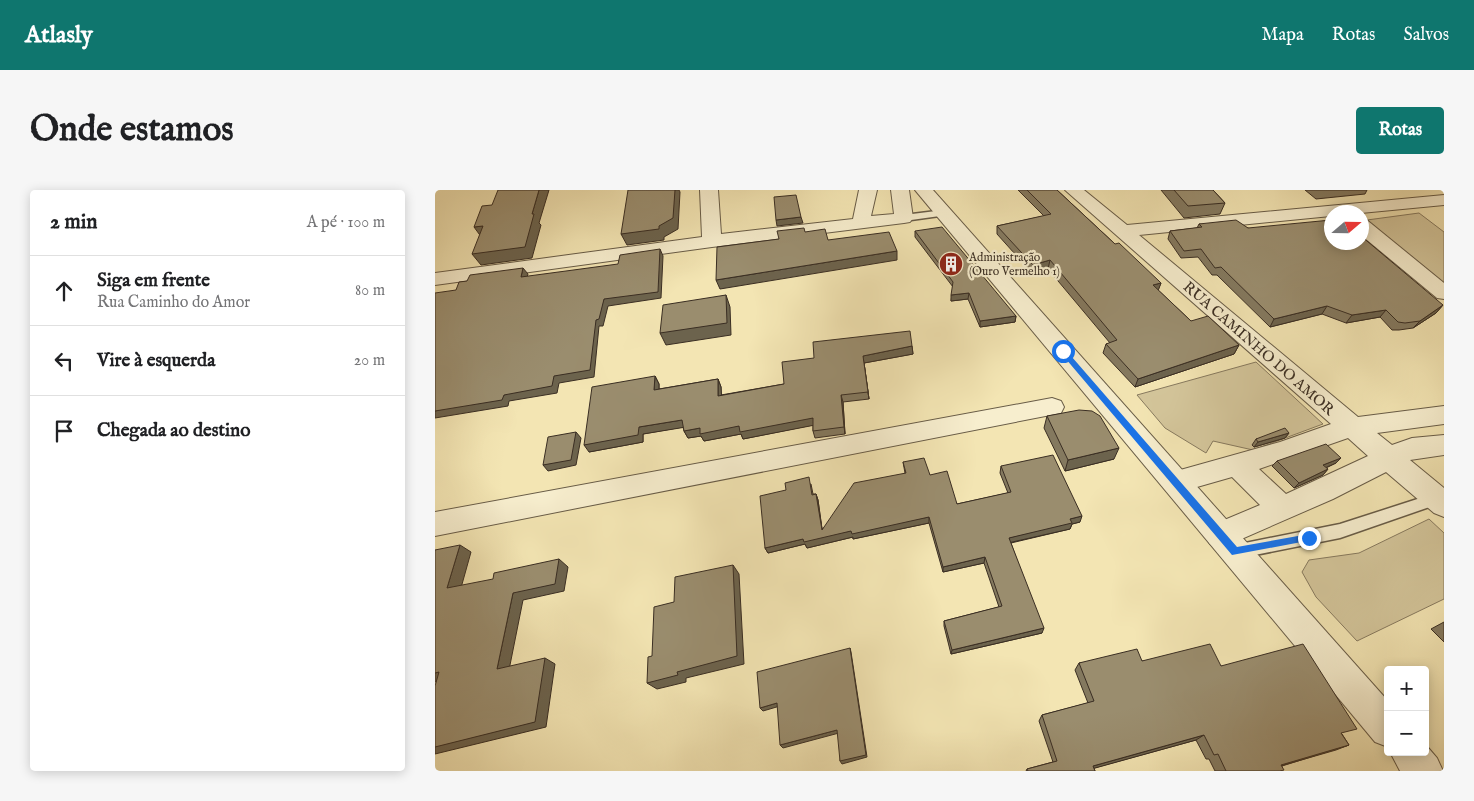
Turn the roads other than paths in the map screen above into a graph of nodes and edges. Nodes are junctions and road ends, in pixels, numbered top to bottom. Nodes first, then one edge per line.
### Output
1 (709, 190) edge
2 (868, 190) edge
3 (879, 190) edge
4 (900, 190) edge
5 (924, 190) edge
6 (1074, 190) edge
7 (1444, 200) edge
8 (1418, 203) junction
9 (1369, 209) edge
10 (944, 214) junction
11 (1324, 214) edge
12 (1438, 217) dead end
13 (896, 219) junction
14 (861, 222) junction
15 (1123, 231) junction
16 (1369, 232) edge
17 (712, 241) junction
18 (435, 279) edge
19 (1444, 293) edge
20 (1052, 407) dead end
21 (1444, 415) edge
22 (1351, 427) junction
23 (1444, 445) edge
24 (1390, 459) junction
25 (1238, 465) junction
26 (1176, 482) junction
27 (1440, 502) edge
28 (1282, 508) junction
29 (435, 524) edge
30 (1227, 543) junction
31 (1384, 724) edge
32 (1411, 756) edge
33 (1424, 771) edge

1 - 17 street
2 - 14 street
3 - 13 street
4 - 13 street
5 - 10 street
6 - 15 street, RUA CAMINHO DO AMOR
7 - 8 street
8 - 9 street
8 - 12 street
10 - 13 lane
10 - 26 street
11 - 15 street
13 - 14 street
14 - 17 street
15 - 22 street, RUA CAMINHO DO AMOR
16 - 19 street
17 - 18 street
20 - 29 street
21 - 22 street
22 - 24 street, RUA CAMINHO DO AMOR
22 - 25 street
23 - 24 street
24 - 27 street, RUA CAMINHO DO AMOR
24 - 28 street
25 - 26 street
25 - 28 street
26 - 30 street
27 - 30 lane
28 - 30 street
30 - 31 street
32 - 33 street

